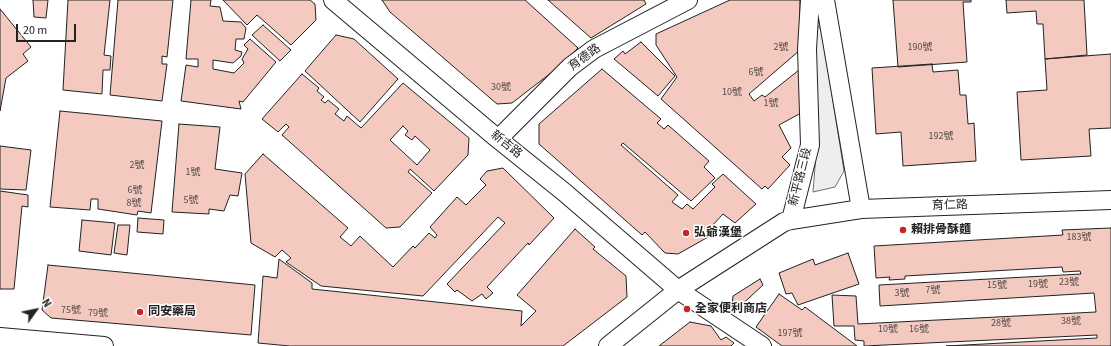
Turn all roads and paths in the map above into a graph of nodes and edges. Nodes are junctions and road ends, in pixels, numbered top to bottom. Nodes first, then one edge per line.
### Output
1 (333, 0) edge
2 (688, 0) edge
3 (810, 0) edge
4 (825, 0) edge
5 (498, 139) junction
6 (1111, 200) edge
7 (861, 209) junction
8 (791, 220) junction
9 (678, 290) junction
10 (0, 337) edge
11 (104, 346) edge
12 (608, 346) edge
13 (762, 346) edge

1 - 5 street, 新吉路
2 - 5 street, 育德路
3 - 8 street, 新平路三段
4 - 7 street
5 - 9 street, 新吉路
6 - 7 street, 育仁路
7 - 8 street, 育仁路
8 - 9 street, 新平路三段
9 - 12 street, 新平路三段
9 - 13 street
10 - 11 street

